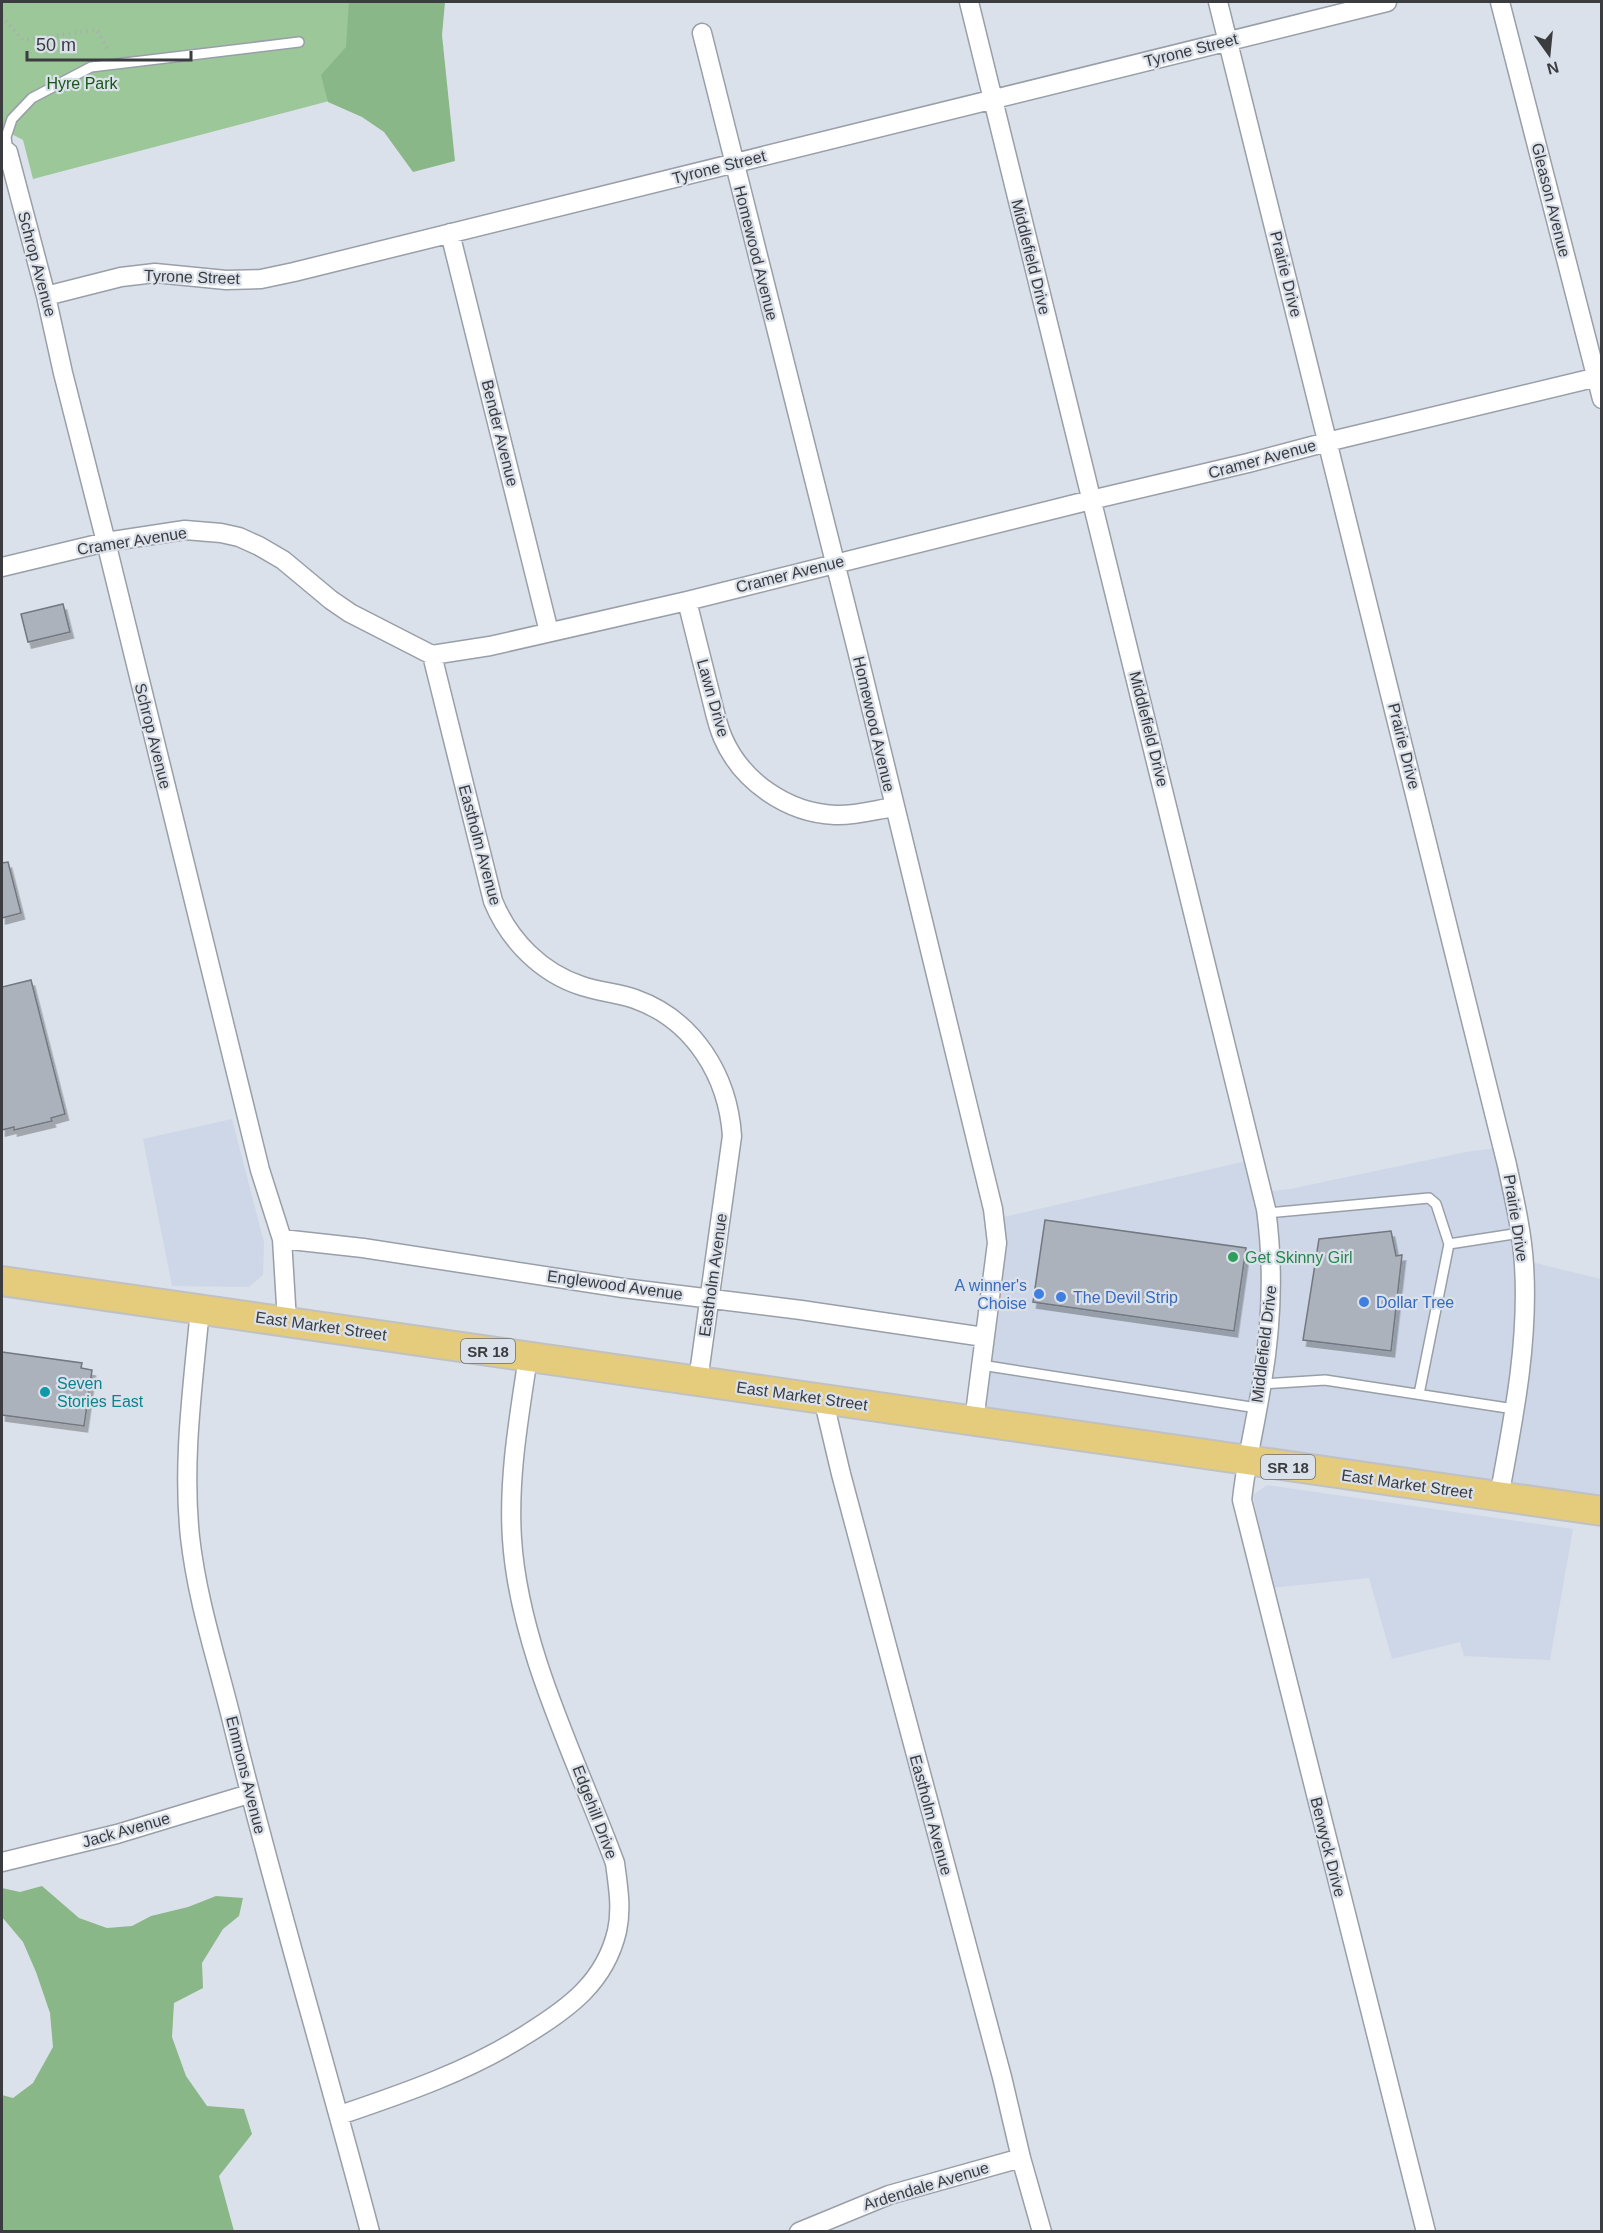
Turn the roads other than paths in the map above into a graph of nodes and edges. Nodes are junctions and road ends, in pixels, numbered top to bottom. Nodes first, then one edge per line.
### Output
1 (969, 2) edge
2 (1218, 2) edge
3 (1387, 2) edge
4 (1500, 2) edge
5 (702, 33) dead end
6 (1228, 41) junction
7 (299, 42) dead end
8 (993, 99) junction
9 (8, 152) joint
10 (734, 164) junction
11 (450, 234) junction
12 (46, 296) junction
13 (1599, 377) edge
14 (1602, 399) edge
15 (1327, 441) junction
16 (1091, 500) junction
17 (106, 542) junction
18 (834, 563) junction
19 (2, 567) edge
20 (687, 601) junction
21 (549, 632) junction
22 (432, 655) junction
23 (894, 807) junction
24 (1267, 1213) junction
25 (1520, 1233) junction
26 (282, 1239) junction
27 (1449, 1244) junction
28 (2, 1281) edge
29 (710, 1299) junction
30 (200, 1309) junction
31 (287, 1321) junction
32 (984, 1337) junction
33 (528, 1357) junction
34 (981, 1365) junction
35 (698, 1381) junction
36 (1262, 1384) junction
37 (1419, 1394) junction
38 (823, 1398) junction
39 (1257, 1408) junction
40 (1514, 1409) junction
41 (974, 1421) junction
42 (1246, 1461) junction
43 (1499, 1497) junction
44 (1602, 1511) edge
45 (249, 1794) junction
46 (2, 1862) edge
47 (340, 2115) junction
48 (1021, 2158) junction
49 (370, 2232) edge
50 (799, 2232) edge
51 (1042, 2232) edge
52 (1426, 2232) edge

1 - 8 street, Middlefield Drive
2 - 6 street, Prairie Drive
3 - 6 street, Tyrone Street
4 - 13 street, Gleason Avenue
5 - 10 street, Homewood Avenue
6 - 8 street, Tyrone Street
6 - 15 street, Prairie Drive
7 - 9 lane
8 - 10 street, Tyrone Street
8 - 16 street, Middlefield Drive
9 - 12 street, Schrop Avenue
10 - 11 street, Tyrone Street
10 - 18 street, Homewood Avenue
11 - 12 street, Tyrone Street
11 - 21 street, Bender Avenue
12 - 17 street, Schrop Avenue
13 - 14 street, Gleason Avenue
13 - 15 street, Cramer Avenue
15 - 16 street, Cramer Avenue
15 - 25 street, Prairie Drive
16 - 18 street, Cramer Avenue
16 - 24 street, Middlefield Drive
17 - 19 street, Cramer Avenue
17 - 22 street, Cramer Avenue
17 - 26 street, Schrop Avenue
18 - 20 street, Cramer Avenue
18 - 23 street, Homewood Avenue
20 - 21 street, Cramer Avenue
20 - 23 street, Lawn Drive
21 - 22 street, Cramer Avenue
22 - 29 street, Eastholm Avenue
23 - 32 street, Homewood Avenue
24 - 27 lane
24 - 36 street, Middlefield Drive
25 - 27 lane
25 - 40 street, Prairie Drive
26 - 29 street, Englewood Avenue
26 - 31 street, Schrop Avenue
27 - 37 lane
28 - 30 main road, East Market Street / SR 18
29 - 32 street, Englewood Avenue
29 - 35 street, Eastholm Avenue
30 - 31 main road, East Market Street / SR 18
30 - 45 street, Emmons Avenue
31 - 33 main road, East Market Street / SR 18
32 - 34 street, Homewood Avenue
33 - 35 main road, East Market Street / SR 18
33 - 47 street, Edgehill Drive
34 - 39 lane
34 - 41 street, Homewood Avenue
35 - 38 main road, East Market Street / SR 18
36 - 37 lane
36 - 39 street, Middlefield Drive
37 - 40 lane
38 - 41 main road, East Market Street / SR 18
38 - 48 street, Eastholm Avenue
39 - 42 street, Middlefield Drive
40 - 43 street, Prairie Drive
41 - 42 main road, East Market Street / SR 18
42 - 43 main road, East Market Street / SR 18
42 - 52 street, Berwyck Drive
43 - 44 main road, East Market Street / SR 18
45 - 46 street, Jack Avenue
45 - 47 street, Emmons Avenue
47 - 49 street, Emmons Avenue
48 - 50 street, Ardendale Avenue
48 - 51 street, Eastholm Avenue

